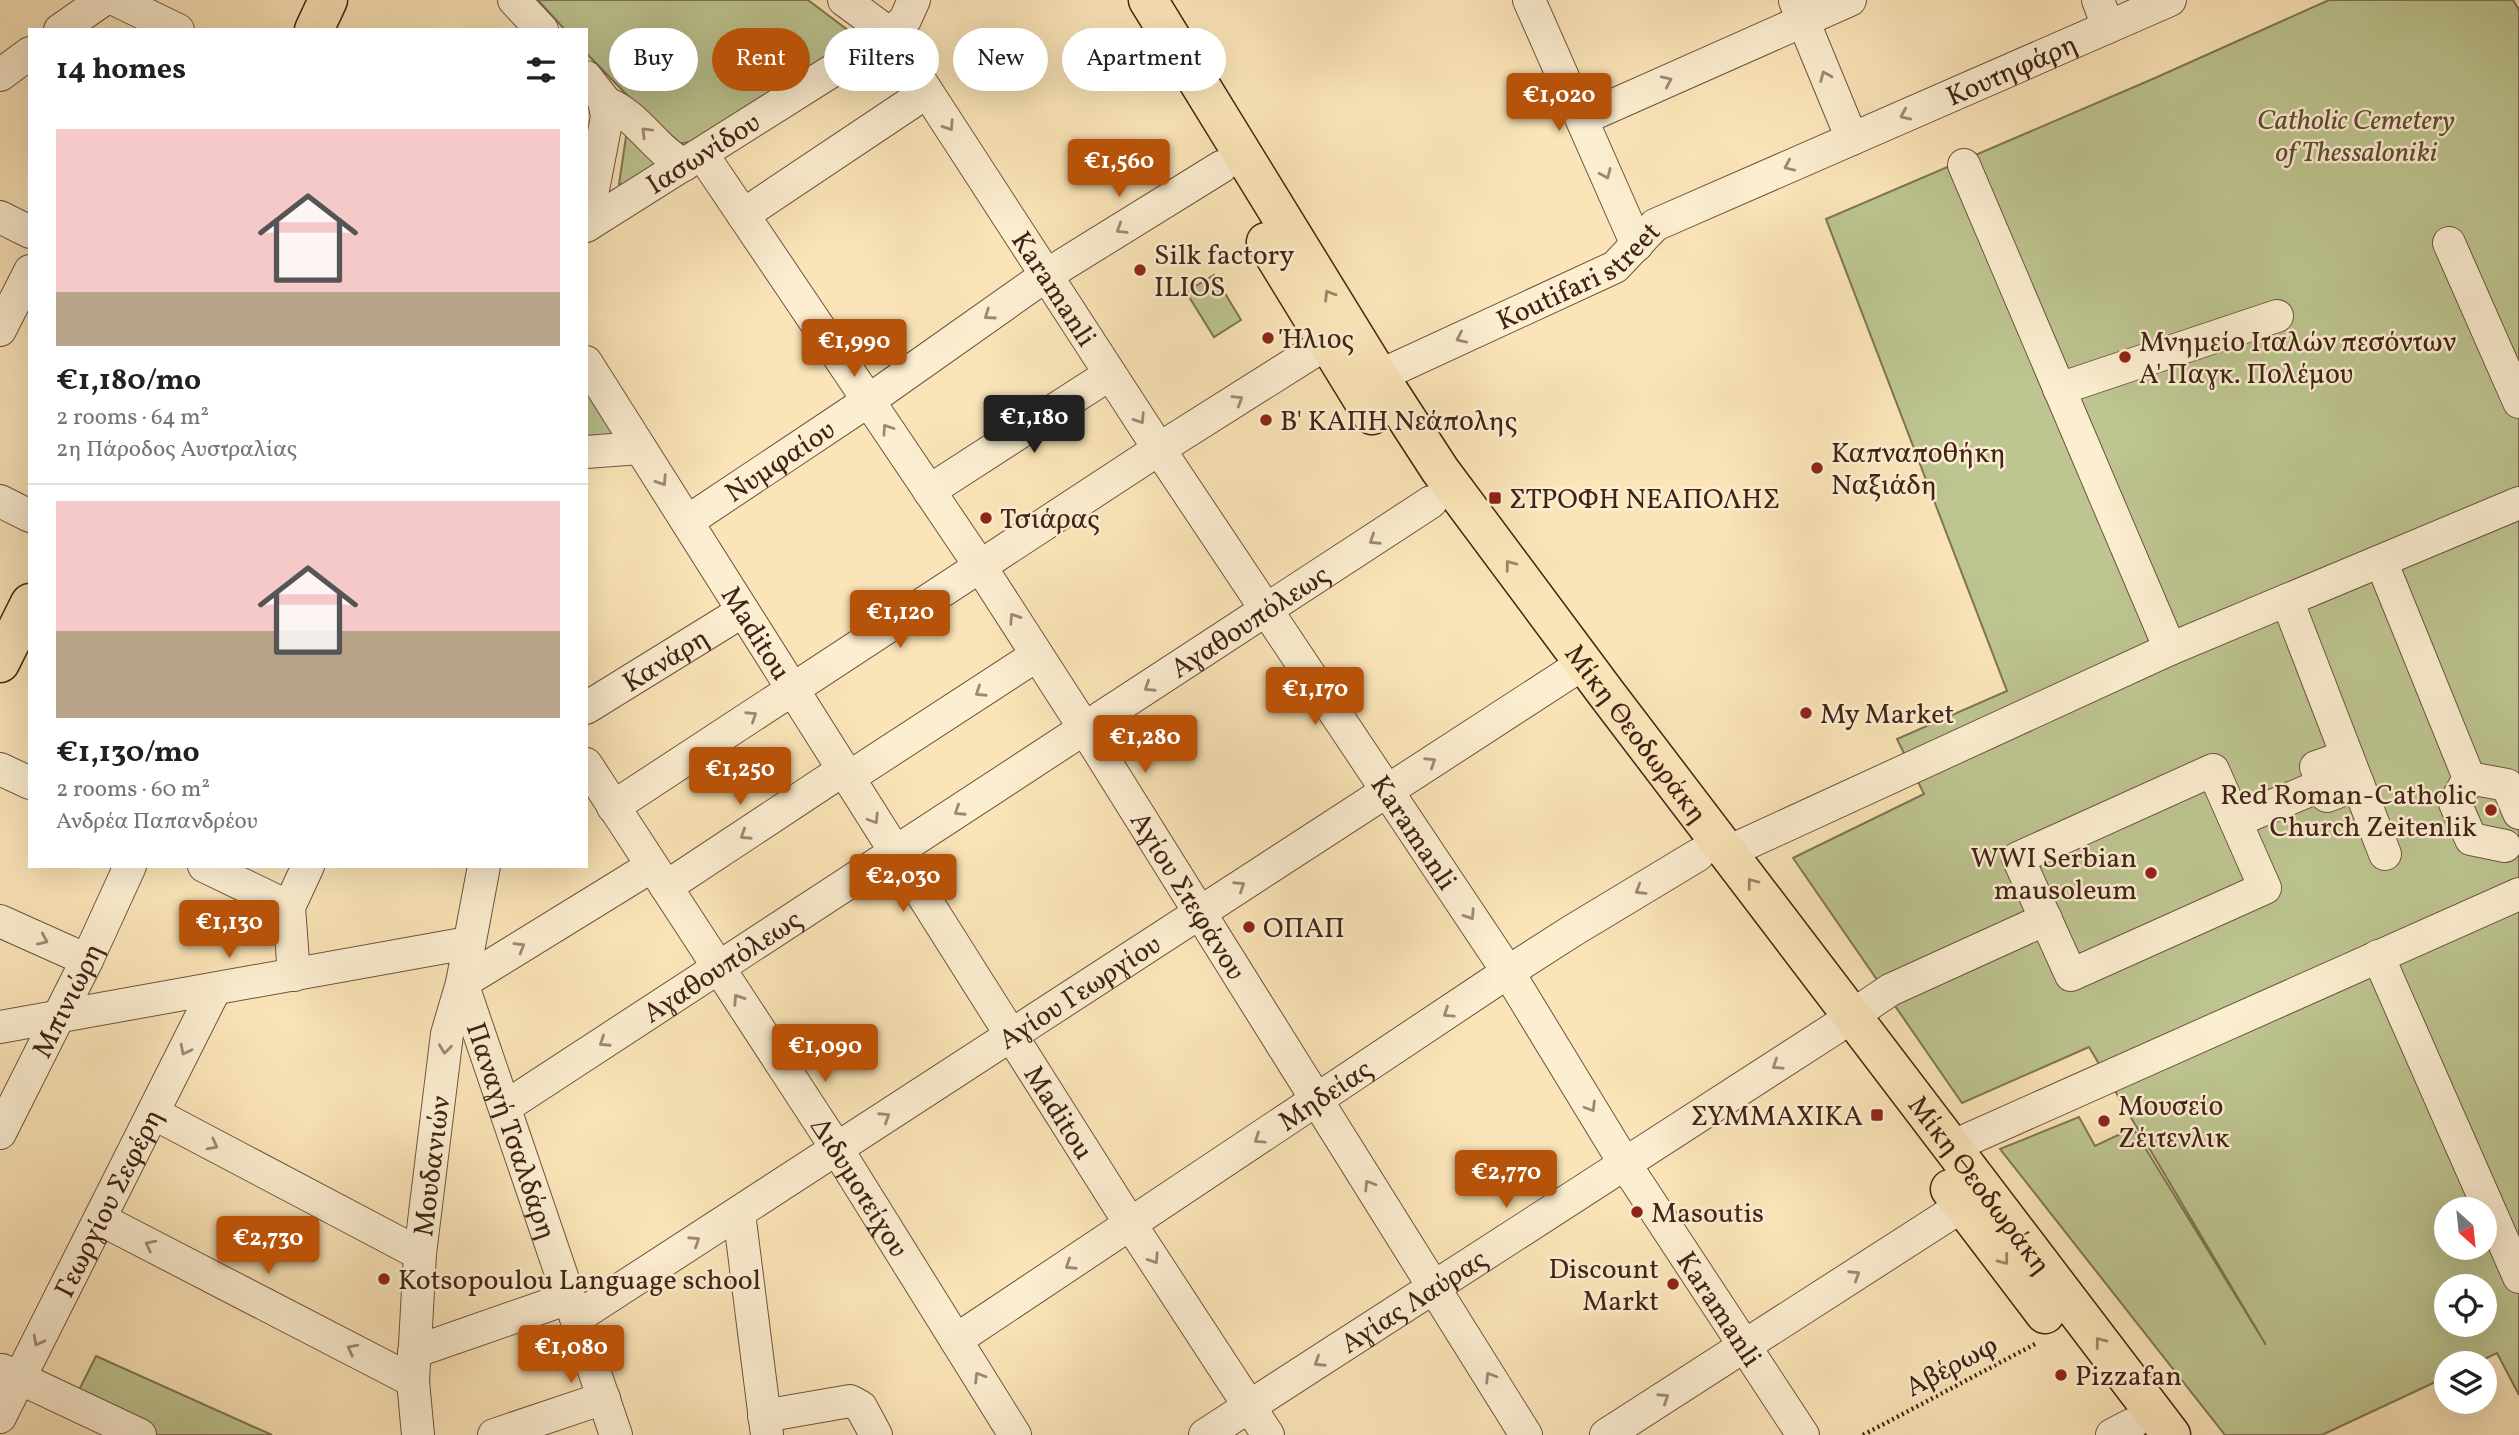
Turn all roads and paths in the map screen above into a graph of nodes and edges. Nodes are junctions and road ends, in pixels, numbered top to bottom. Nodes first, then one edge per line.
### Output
1 (103, 0) edge
2 (117, 0) edge
3 (328, 0) edge
4 (844, 0) edge
5 (914, 0) edge
6 (1119, 0) edge
7 (1148, 0) edge
8 (1850, 0) edge
9 (2170, 0) edge
10 (1536, 2) edge
11 (1798, 10) edge
12 (2103, 13) edge
13 (163, 27) edge
14 (63, 28) edge
15 (315, 28) edge
16 (880, 28) edge
17 (896, 28) edge
18 (28, 54) edge
19 (0, 75) edge
20 (824, 76) edge
21 (588, 80) edge
22 (927, 92) joint
23 (606, 103) junction
24 (1582, 119) junction
25 (1852, 139) junction
26 (693, 160) junction
27 (1964, 164) dead end
28 (1221, 167) junction
29 (743, 215) junction
30 (0, 217) edge
31 (588, 217) edge
32 (588, 225) edge
33 (28, 231) edge
34 (2449, 243) dead end
35 (1637, 245) junction
36 (28, 275) edge
37 (1045, 276) junction
38 (2277, 316) dead end
39 (0, 330) edge
40 (1327, 344) junction
41 (588, 365) edge
42 (1110, 374) junction
43 (1379, 376) junction
44 (2059, 389) junction
45 (868, 401) junction
46 (2519, 402) edge
47 (640, 448) junction
48 (1159, 449) junction
49 (588, 452) edge
50 (929, 491) junction
51 (0, 501) edge
52 (1432, 502) junction
53 (2519, 503) edge
54 (28, 515) edge
55 (688, 520) junction
56 (2381, 561) junction
57 (980, 566) junction
58 (2287, 600) junction
59 (28, 607) edge
60 (1268, 610) junction
61 (743, 611) junction
62 (2170, 649) junction
63 (1037, 655) junction
64 (0, 663) edge
65 (1574, 670) junction
66 (792, 689) junction
67 (588, 707) edge
68 (1085, 729) junction
69 (588, 767) edge
70 (0, 769) edge
71 (2352, 770) junction
72 (846, 774) junction
73 (2469, 778) junction
74 (28, 782) edge
75 (1388, 790) junction
76 (613, 807) junction
77 (2519, 813) edge
78 (2236, 821) junction
79 (2512, 834) edge
80 (895, 853) junction
81 (1713, 853) junction
82 (2385, 854) dead end
83 (129, 868) edge
84 (208, 868) edge
85 (307, 868) edge
86 (484, 868) edge
87 (659, 877) junction
88 (2519, 879) edge
89 (2519, 894) edge
90 (289, 907) junction
91 (1200, 912) junction
92 (2046, 919) junction
93 (0, 921) edge
94 (468, 943) junction
95 (2378, 956) junction
96 (87, 960) junction
97 (718, 968) junction
98 (1508, 972) junction
99 (294, 975) junction
100 (461, 983) junction
101 (215, 989) junction
102 (58, 1017) junction
103 (1844, 1022) junction
104 (0, 1027) edge
105 (1012, 1035) junction
106 (1317, 1101) junction
107 (505, 1107) junction
108 (153, 1113) junction
109 (0, 1133) edge
110 (1951, 1147) junction
111 (836, 1149) junction
112 (1625, 1164) junction
113 (1962, 1206) junction
114 (739, 1213) junction
115 (100, 1219) junction
116 (1131, 1225) junction
117 (420, 1254) junction
118 (2519, 1277) edge
119 (1433, 1288) junction
120 (573, 1308) junction
121 (2059, 1331) junction
122 (956, 1340) junction
123 (1745, 1346) junction
124 (414, 1366) junction
125 (10, 1374) edge
126 (604, 1398) junction
127 (1250, 1406) junction
128 (0, 1417) edge
129 (765, 1426) edge
130 (2127, 1432) edge
131 (128, 1433) edge
132 (418, 1435) edge
133 (494, 1435) edge
134 (616, 1435) edge
135 (876, 1435) edge
136 (1015, 1435) edge
137 (1205, 1435) edge
138 (1268, 1435) edge
139 (1526, 1435) edge
140 (1606, 1435) edge
141 (1802, 1435) edge
142 (1863, 1435) edge
143 (2171, 1435) edge

1 - 14 street
2 - 13 street
3 - 15 main road
4 - 16 street, Karamanli
5 - 17 street, Ιασωνίδου
6 - 28 main road, Μίκη Θεοδωράκη
43 -> 7 main road, Μίκη Θεοδωράκη
8 - 11 street
9 - 12 street, Κουτηφάρη
10 - 24 street
24 -> 11 street
25 -> 11 street
12 -> 25 street, Κουτηφάρη
18 - 19 street
20 - 26 street, Ιασωνίδου
21 - 23 street, Αγίου Στεφάνου
22 - 29 street
22 -> 37 street, Karamanli
26 -> 23 street, Αγίου Στεφάνου
23 - 31 street
24 -> 35 street
25 -> 35 street, Koutifari street
26 - 29 street, Αγίου Στεφάνου
26 - 32 street, Ιασωνίδου
27 - 44 street
28 -> 37 street, Νυμφαίου
28 - 40 main road, Μίκη Θεοδωράκη
29 - 45 street, Αγίου Στεφάνου
30 - 33 street
34 - 46 street
35 -> 43 street, Koutifari street
36 - 39 street
37 - 42 street, Karamanli
37 -> 45 street, Νυμφαίου
38 - 44 street
48 -> 40 street
40 - 52 main road, Μίκη Θεοδωράκη
41 - 47 street, Maditou
42 -> 48 street, Karamanli
42 - 50 street
65 -> 43 main road, Μίκη Θεοδωράκη
44 - 62 street
50 -> 45 street, Αγίου Στεφάνου
45 - 55 street, Νυμφαίου
47 - 49 street
47 -> 55 street, Maditou
48 - 57 street
48 - 60 street, Karamanli
50 - 57 street, Αγίου Στεφάνου
51 - 54 street
52 -> 60 street, Αγαθουπόλεως
52 - 65 main road, Μίκη Θεοδωράκη
53 - 56 street, Μηδείας
55 - 61 street, Maditou
56 - 58 street, Μηδείας
56 - 73 street
63 -> 57 street, Αγίου Στεφάνου
57 - 66 street
58 - 62 street, Μηδείας
58 - 71 street
59 - 64 main road
60 -> 68 street, Αγαθουπόλεως
60 - 75 street, Karamanli
61 - 66 street, Maditou
61 - 67 street, Κανάρη
62 - 81 street, Μηδείας
63 - 68 street, Αγίου Στεφάνου
63 -> 72 street
75 -> 65 street, Αγίου Γεωργίου
65 - 81 main road, Μίκη Θεοδωράκη
66 - 72 street, Maditou
76 -> 66 street
68 -> 80 street, Αγαθουπόλεως
68 - 91 street, Αγίου Στεφάνου
69 - 76 street, Διδυμοτείχου
70 - 74 street
71 - 78 street
71 - 82 street
72 -> 80 street, Maditou
72 -> 87 street
73 - 77 street
73 - 79 street
91 -> 75 street, Αγίου Γεωργίου
75 -> 98 street, Karamanli
76 - 87 street, Διδυμοτείχου
78 - 92 street
78 - 92 street
79 - 88 street
80 - 97 street, Αγαθουπόλεως
80 - 105 street, Maditou
81 -> 98 street, Μηδείας
81 - 103 main road, Μίκη Θεοδωράκη
83 - 96 street, Μπινιώρη
84 - 90 street
85 - 90 street
86 - 94 street, Παναγή Τσαλδάρη
87 - 97 street, Διδυμοτείχου
100 -> 87 street
89 - 95 street
90 - 99 street
91 - 105 street, Αγίου Γεωργίου
91 - 106 street, Αγίου Στεφάνου
92 - 103 street, Αγίας Λαύρας
93 -> 96 street
94 - 99 street
94 - 100 street, Παναγή Τσαλδάρη
95 - 110 street
95 - 118 street
96 - 102 street, Μπινιώρη
97 -> 107 street, Αγαθουπόλεως
111 -> 97 street, Διδυμοτείχου
98 -> 106 street, Μηδείας
98 -> 112 street, Karamanli
99 - 101 street
100 - 107 street, Παναγή Τσαλδάρη
100 -> 117 street, Μουδανιών
101 - 102 street
101 -> 108 street, Γεωργίου Σεφέρη
102 - 104 street
102 - 109 street, Μπινιώρη
103 - 110 main road, Μίκη Θεοδωράκη
103 -> 112 street, Αγίας Λαύρας
103 - 113 main road, Μίκη Θεοδωράκη
111 -> 105 street, Αγίου Γεωργίου
105 - 116 street, Maditou
106 -> 116 street, Μηδείας
119 -> 106 street, Αγίου Στεφάνου
107 - 120 street, Παναγή Τσαλδάρη
108 - 115 street, Γεωργίου Σεφέρη
108 -> 117 street
143 -> 110 main road, Μίκη Θεοδωράκη
111 - 114 street, Αγίου Γεωργίου
111 - 122 street, Διδυμοτείχου
112 - 119 street, Αγίας Λαύρας
112 - 123 street, Karamanli
113 -> 121 main road, Μίκη Θεοδωράκη
123 -> 113 street
120 -> 114 street, Αγίου Γεωργίου
114 - 129 street
124 -> 115 street
115 -> 125 street, Γεωργίου Σεφέρη
116 -> 122 street, Μηδείας
116 -> 127 street, Maditou
117 - 124 street, Μουδανιών
119 -> 127 street, Αγίας Λαύρας
139 -> 119 street, Αγίου Στεφάνου
120 - 124 street, Αγίου Γεωργίου
120 - 126 street, Παναγή Τσαλδάρη
121 - 130 main road, Μίκη Θεοδωράκη
121 - 142 path, Αβέρωφ
136 -> 122 street, Διδυμοτείχου
140 -> 123 street
123 - 141 street, Karamanli
124 - 132 street, Μουδανιών
125 - 128 street, Γεωργίου Σεφέρη
125 - 131 street
126 - 133 street
126 - 134 street, Παναγή Τσαλδάρη
127 - 137 street, Αγίας Λαύρας
127 - 138 street, Maditou
129 - 135 street

